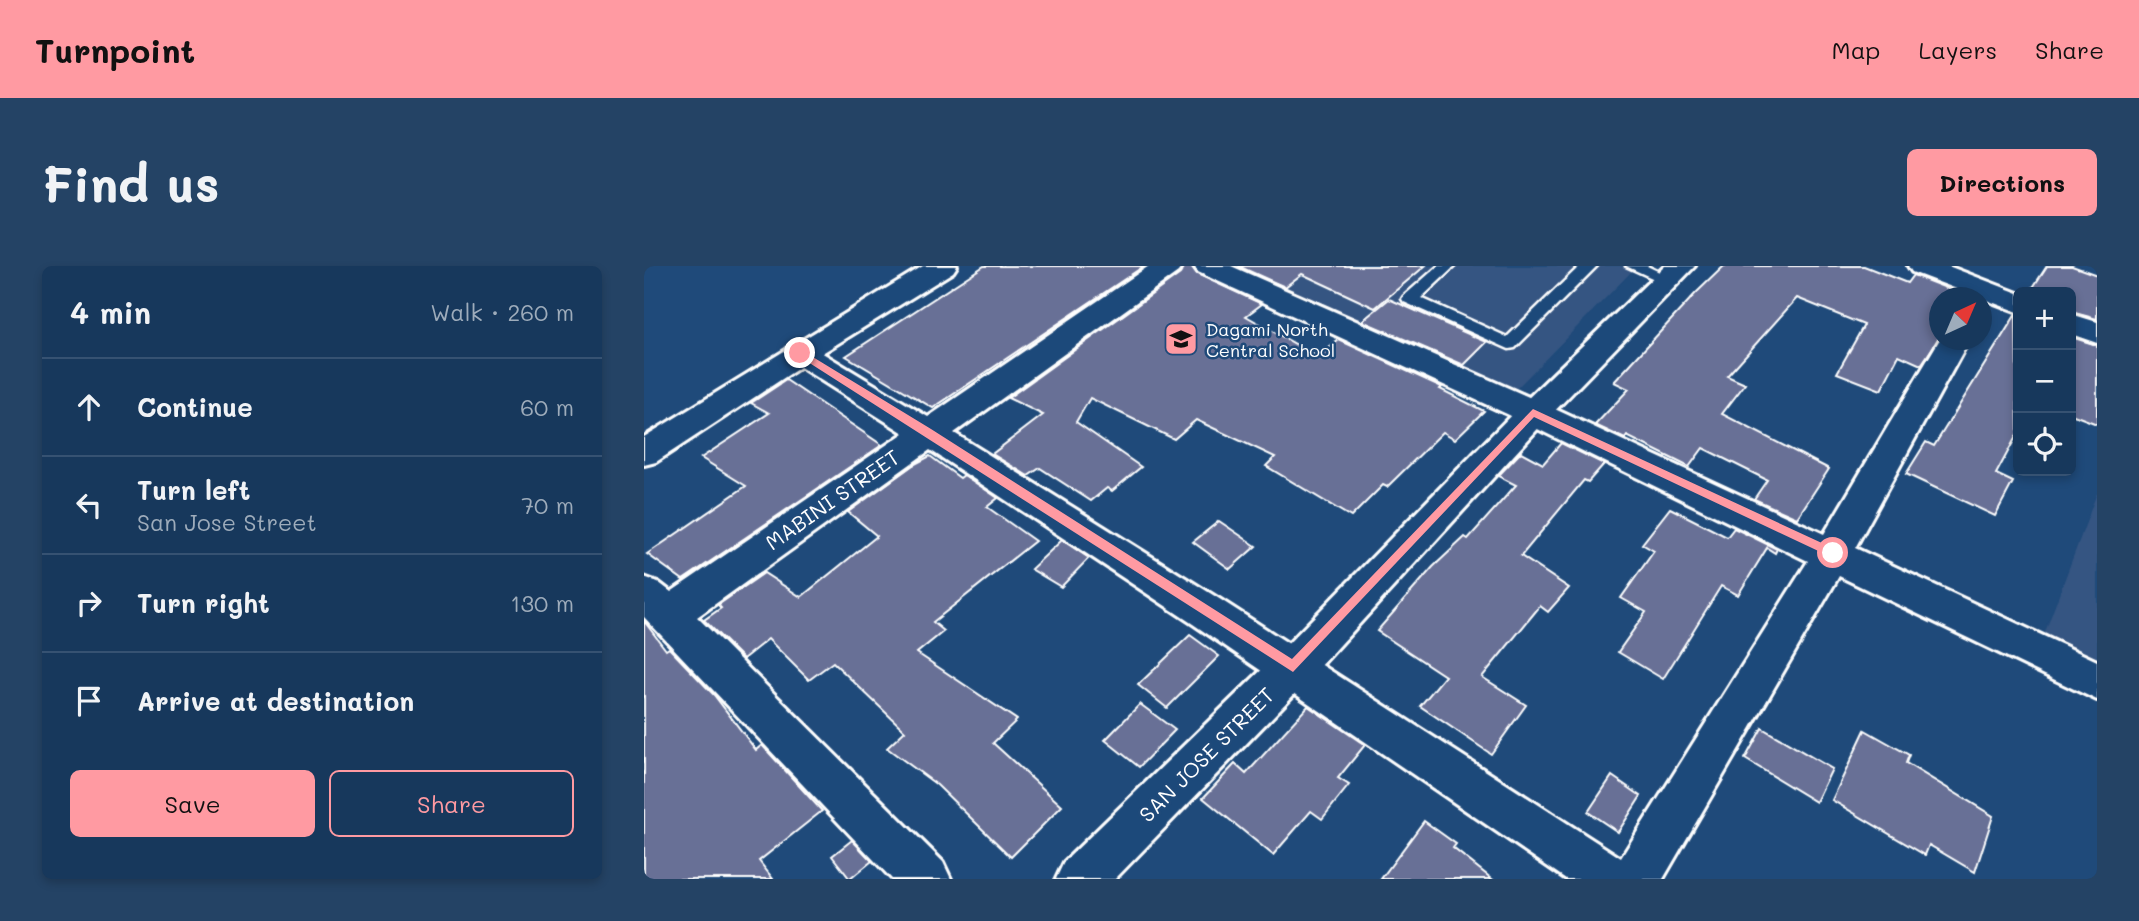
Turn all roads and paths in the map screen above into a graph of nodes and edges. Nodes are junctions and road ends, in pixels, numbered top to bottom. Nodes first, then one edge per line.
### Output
1 (943, 266) edge
2 (1168, 266) edge
3 (1208, 266) edge
4 (1447, 266) edge
5 (1590, 266) edge
6 (1922, 266) edge
7 (1661, 271) edge
8 (1985, 284) edge
9 (2013, 300) edge
10 (2076, 325) edge
11 (2097, 333) edge
12 (1948, 350) edge
13 (800, 353) junction
14 (1533, 413) junction
15 (928, 431) junction
16 (644, 453) edge
17 (1833, 553) junction
18 (657, 604) edge
19 (1293, 667) junction
20 (2097, 681) edge
21 (926, 879) edge
22 (1081, 879) edge
23 (1609, 879) edge
24 (1636, 879) edge

1 - 13 street
2 - 15 street, MABINI STREET
3 - 14 street
4 - 5 lane
6 - 8 street
7 - 14 street, SAN JOSE STREET
8 - 9 street
10 - 11 street
12 - 17 street
13 - 15 street
13 - 16 street
14 - 17 street
14 - 19 street, SAN JOSE STREET
15 - 18 street, MABINI STREET
15 - 19 street
17 - 20 street
17 - 24 street
18 - 21 street
19 - 22 street, SAN JOSE STREET
19 - 23 street

